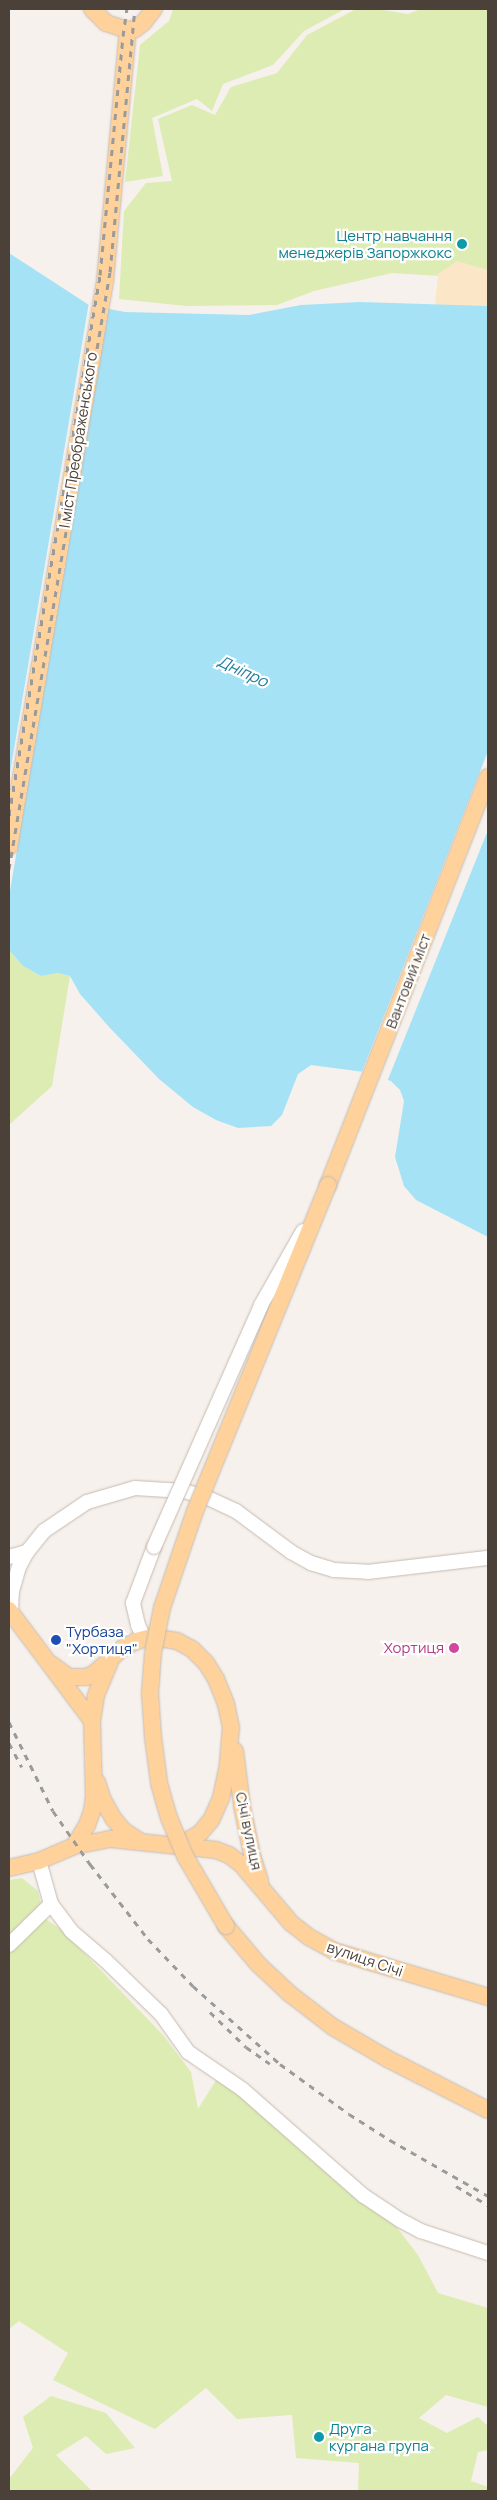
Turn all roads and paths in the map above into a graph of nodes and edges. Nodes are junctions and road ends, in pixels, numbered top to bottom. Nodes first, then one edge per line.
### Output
1 (92, 9) edge
2 (154, 9) edge
3 (127, 36) junction
4 (488, 777) edge
5 (9, 847) edge
6 (328, 1185) junction
7 (27, 1552) junction
8 (9, 1557) edge
9 (488, 1558) edge
10 (10, 1612) edge
11 (144, 1638) junction
12 (111, 1659) junction
13 (51, 1664) junction
14 (92, 1721) junction
15 (231, 1727) junction
16 (94, 1771) junction
17 (140, 1841) junction
18 (74, 1846) junction
19 (168, 1846) junction
20 (39, 1861) junction
21 (9, 1868) edge
22 (262, 1887) junction
23 (51, 1904) junction
24 (9, 1945) edge
25 (488, 1997) edge
26 (488, 2110) edge
27 (488, 2253) edge

1 - 3 main road
2 - 3 main road
3 - 5 main road, I міст Преображенського
4 - 6 main road, Вантовий міст
6 - 11 street, bridge
6 - 26 main road, Вантовий міст, bridge
7 - 8 street
7 - 9 street
7 - 10 street
10 - 13 main road
11 - 12 main road
11 - 15 main road
12 - 13 main road
12 - 14 main road
13 - 14 main road
14 - 16 main road
15 - 19 main road
15 - 22 main road, Січі вулиця
16 - 17 main road
16 - 18 main road
17 - 18 main road
17 - 19 main road
18 - 20 main road
19 - 22 main road, Січі вулиця
20 - 21 main road
20 - 23 street
22 - 25 main road, вулиця Січі
23 - 24 street
23 - 27 street

